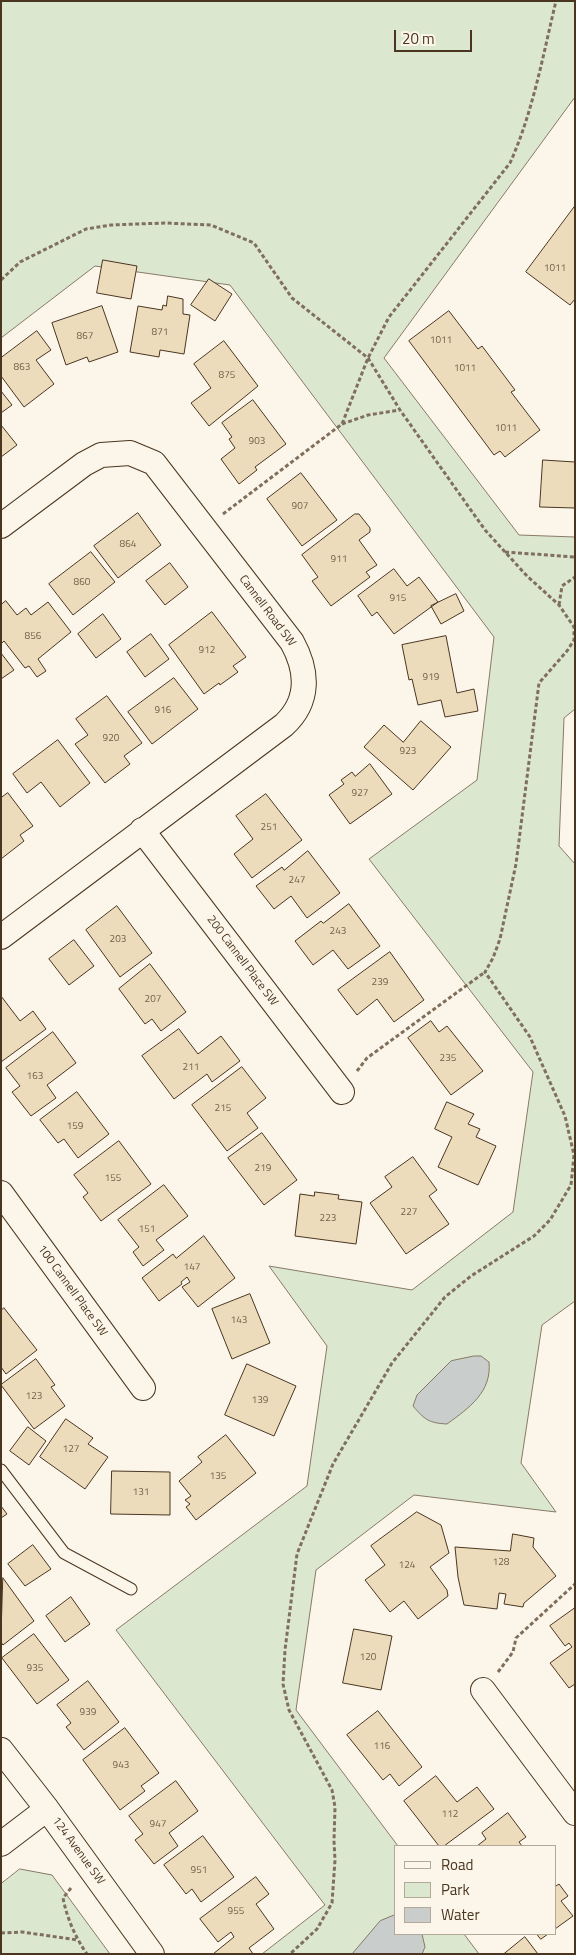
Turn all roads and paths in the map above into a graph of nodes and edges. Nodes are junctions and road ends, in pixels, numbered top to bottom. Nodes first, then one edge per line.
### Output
1 (556, 1) edge
2 (1, 280) edge
3 (368, 358) junction
4 (400, 410) junction
5 (342, 424) junction
6 (1, 526) edge
7 (205, 528) junction
8 (504, 552) junction
9 (575, 557) edge
10 (575, 577) edge
11 (559, 605) junction
12 (142, 830) junction
13 (1, 937) edge
14 (486, 972) junction
15 (342, 1092) joint
16 (1, 1194) edge
17 (144, 1388) dead end
18 (1, 1470) edge
19 (575, 1584) edge
20 (131, 1589) dead end
21 (483, 1690) joint
22 (1, 1750) edge
23 (47, 1809) junction
24 (575, 1813) edge
25 (1, 1844) edge
26 (71, 1888) dead end
27 (1, 1933) edge
28 (78, 1940) junction
29 (87, 1954) edge
30 (152, 1954) edge
31 (290, 1954) edge

1 - 3 path
2 - 3 path
3 - 4 path
3 - 5 path
4 - 5 path
4 - 8 path
5 - 7 path
6 - 7 street, Cannell Road SW
7 - 12 street, Cannell Road SW
8 - 9 path
8 - 11 path
10 - 11 path
11 - 14 path
12 - 13 street, Cannell Road SW
12 - 15 street, 200 Cannell Place SW
14 - 15 path
14 - 31 path
16 - 17 street, 100 Cannell Place SW
18 - 20 lane
19 - 21 path
21 - 24 street
22 - 23 street, 124 Avenue SW
23 - 25 street
23 - 30 street, 124 Avenue SW
26 - 28 path
27 - 28 path
28 - 29 path

